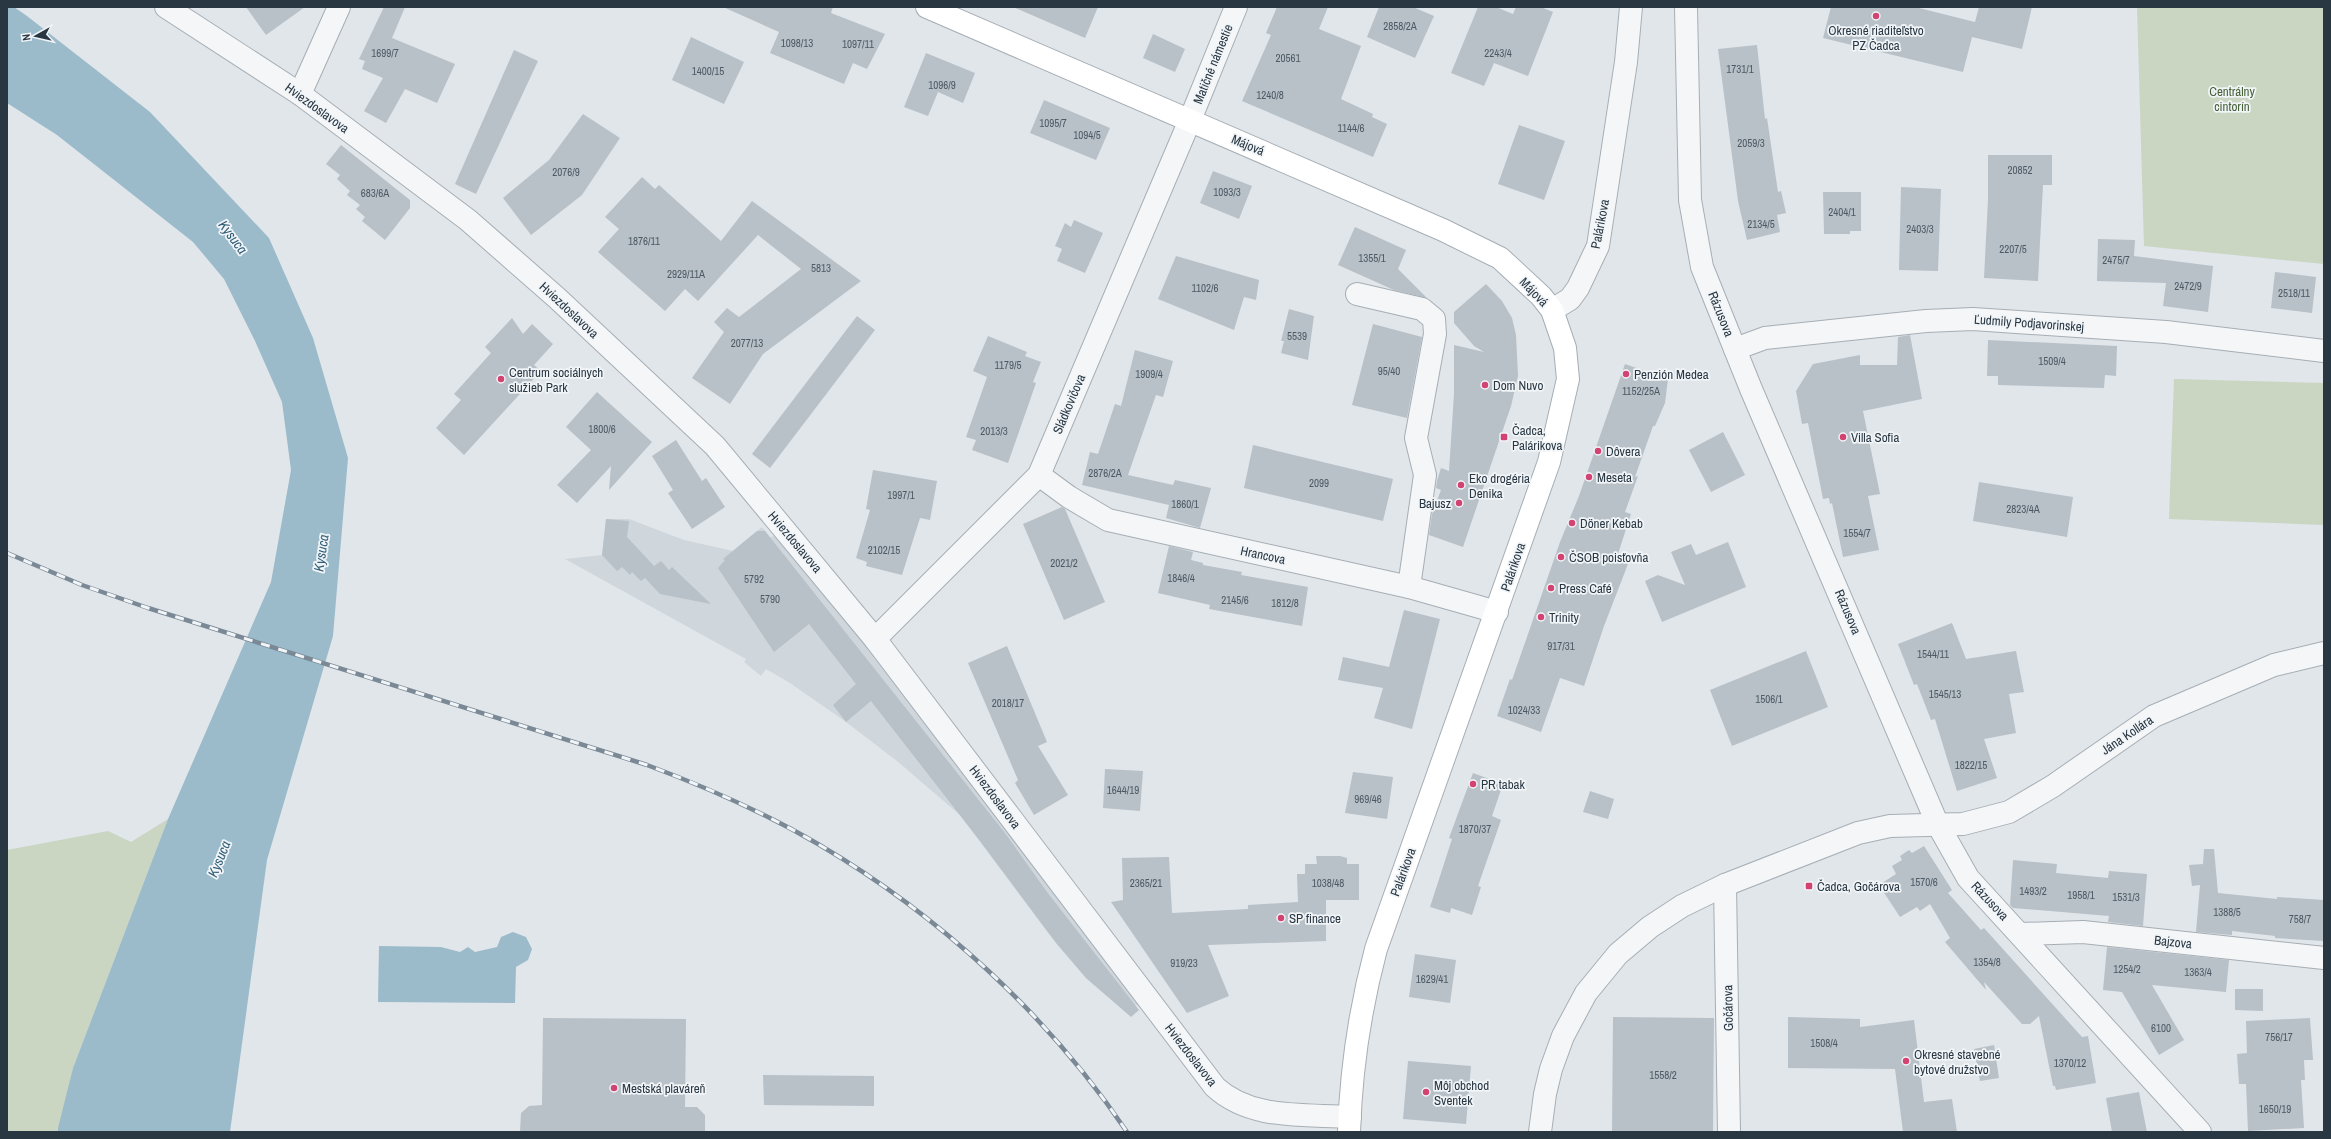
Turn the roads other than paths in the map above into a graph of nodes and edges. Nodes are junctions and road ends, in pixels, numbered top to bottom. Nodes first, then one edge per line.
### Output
1 (166, 7) edge
2 (340, 7) edge
3 (927, 7) edge
4 (1236, 7) edge
5 (1631, 7) edge
6 (1686, 7) edge
7 (300, 94) junction
8 (1190, 120) junction
9 (1357, 294) dead end
10 (1552, 310) junction
11 (1735, 349) junction
12 (2324, 350) edge
13 (1039, 475) junction
14 (1409, 587) junction
15 (1497, 612) junction
16 (875, 638) junction
17 (2324, 652) edge
18 (1937, 823) junction
19 (1725, 885) junction
20 (2021, 934) junction
21 (2324, 958) edge
22 (1349, 1124) edge
23 (1540, 1132) edge
24 (1729, 1132) edge
25 (2200, 1132) edge

1 - 7 street, Hviezdoslavova
2 - 7 street
3 - 8 main road, Májová
4 - 8 street, Matičné námestie
5 - 10 street, Palárikova
6 - 11 street, Rázusova
7 - 16 street, Hviezdoslavova
8 - 10 main road, Májová
8 - 13 street, Sládkovičova
9 - 14 street
10 - 15 main road, Palárikova
11 - 12 street, Ľudmily Podjavorinskej
11 - 18 street, Rázusova
13 - 14 street, Hrancova
13 - 16 street, Sládkovičova
14 - 15 street, Hrancova
15 - 22 main road, Palárikova
16 - 22 street, Hviezdoslavova
17 - 18 street, Jána Kollára
18 - 19 street, Jána Kollára
18 - 20 street, Rázusova
19 - 23 street, Jána Kollára
19 - 24 street, Gočárova
20 - 21 street, Bajzova
20 - 25 street, Rázusova

